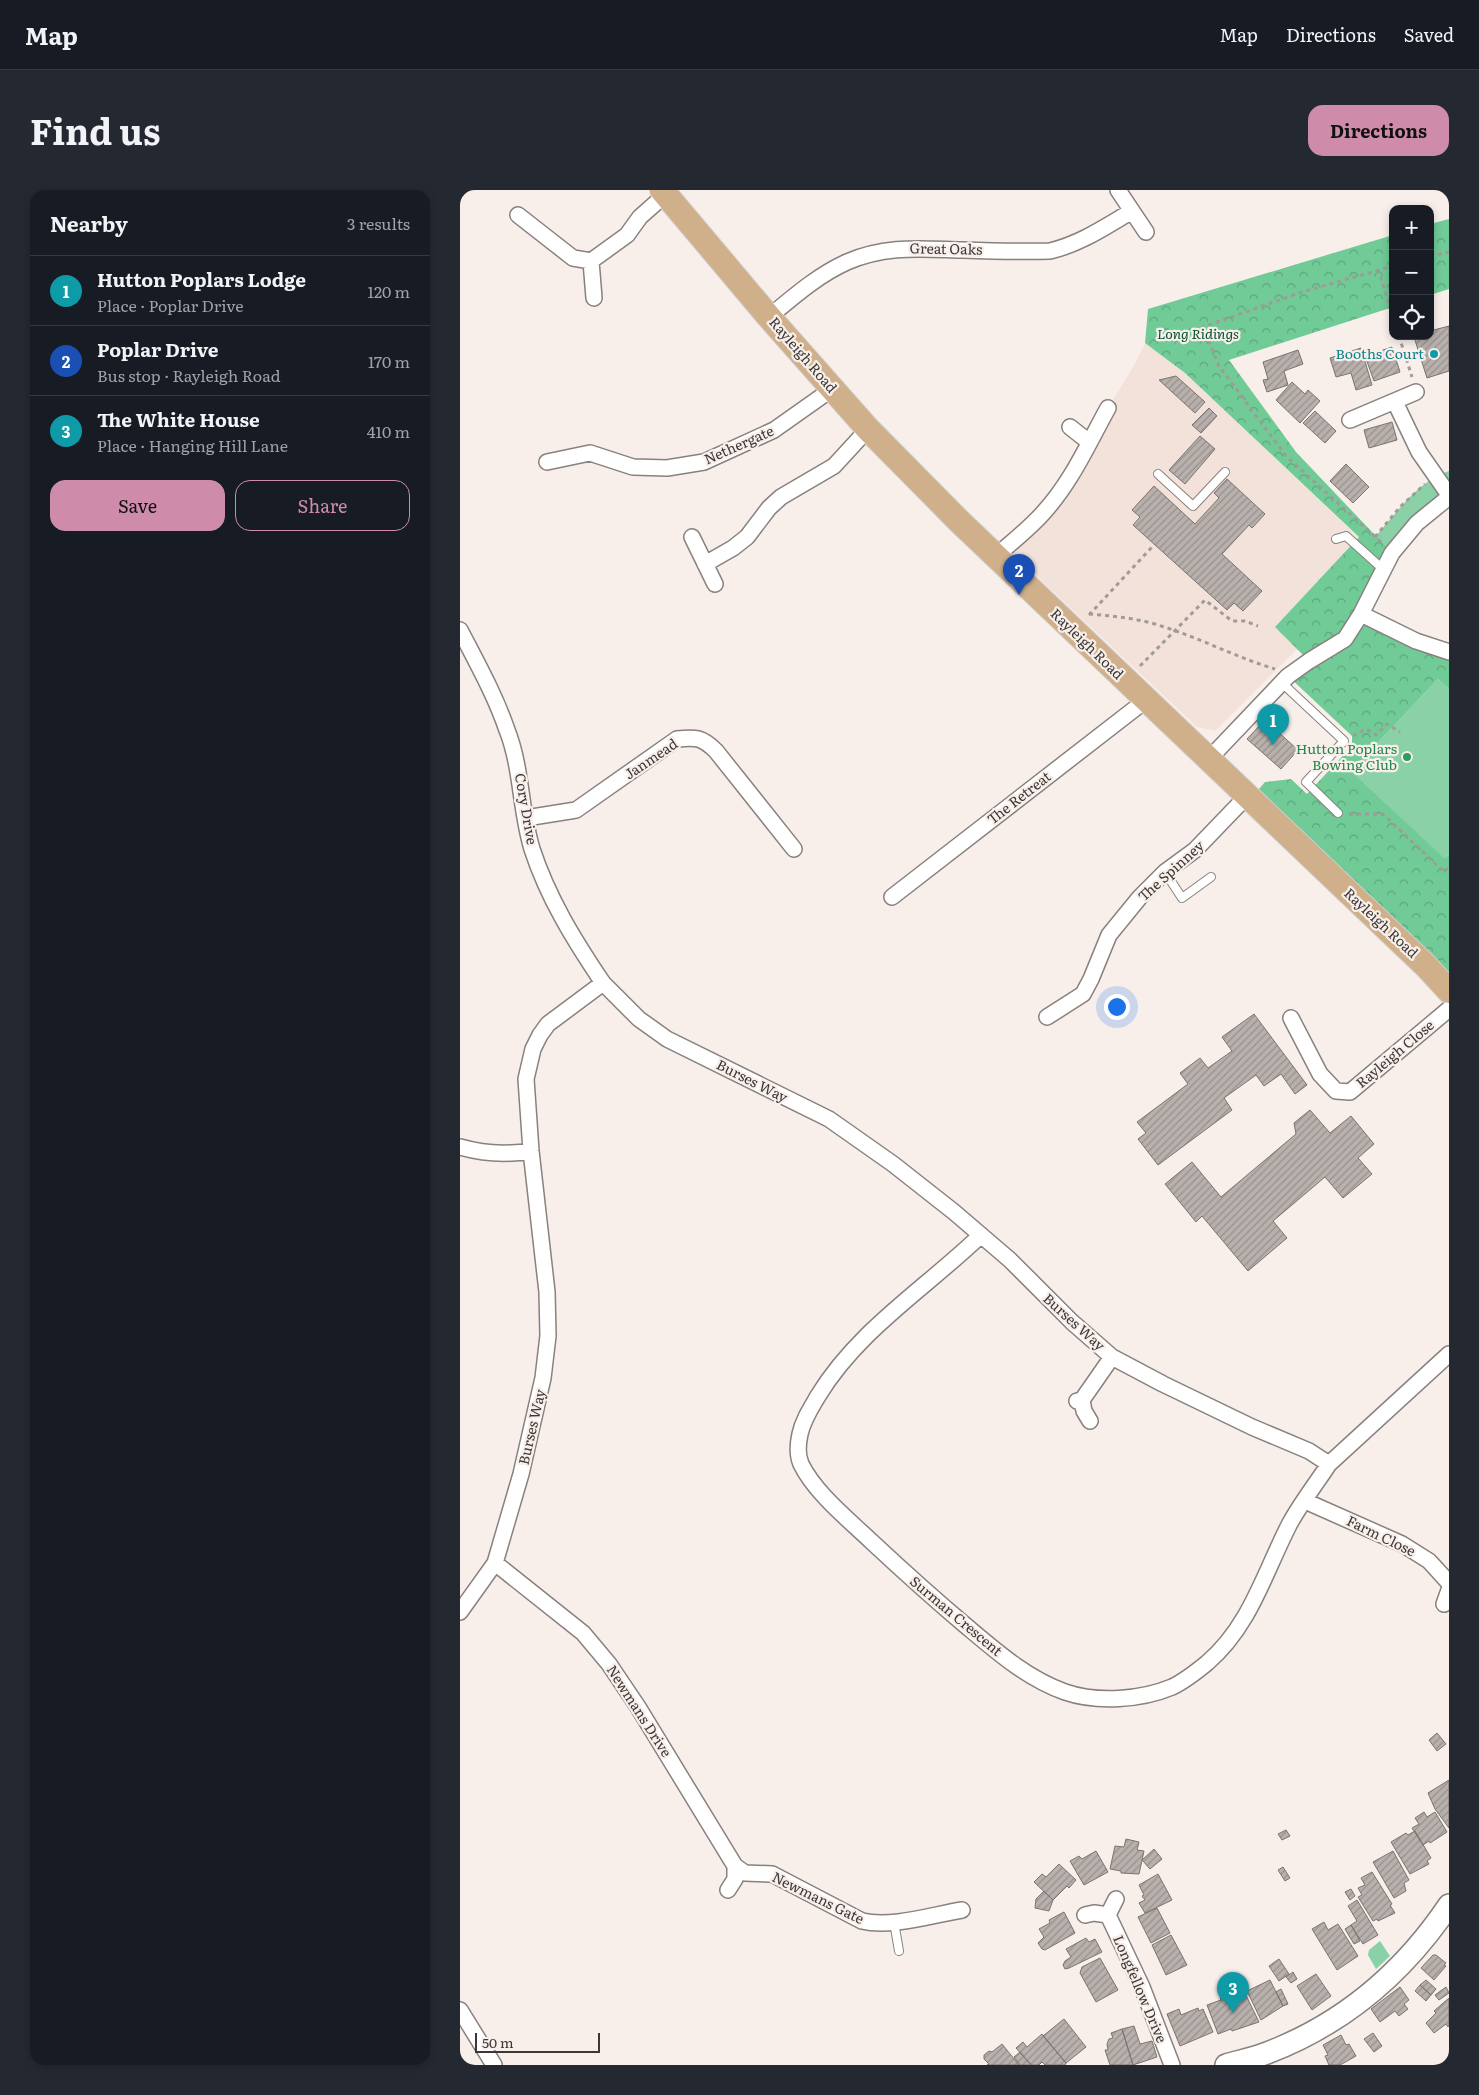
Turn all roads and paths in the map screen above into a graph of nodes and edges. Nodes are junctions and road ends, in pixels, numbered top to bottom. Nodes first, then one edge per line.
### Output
1 (1118, 190) edge
2 (664, 192) edge
3 (1132, 211) junction
4 (518, 215) dead end
5 (1146, 232) dead end
6 (1449, 252) edge
7 (1434, 255) edge
8 (591, 261) junction
9 (1389, 267) edge
10 (1378, 269) junction
11 (594, 298) dead end
12 (1389, 304) edge
13 (769, 317) junction
14 (1400, 340) edge
15 (832, 389) junction
16 (1416, 392) joint
17 (1394, 402) junction
18 (1108, 408) dead end
19 (1350, 420) dead end
20 (1070, 427) dead end
21 (868, 429) junction
22 (1089, 442) junction
23 (547, 462) dead end
24 (1225, 472) dead end
25 (1158, 474) dead end
26 (1435, 475) junction
27 (1449, 496) edge
28 (1375, 536) junction
29 (692, 537) dead end
30 (1336, 539) dead end
31 (1152, 547) dead end
32 (1392, 553) junction
33 (996, 556) junction
34 (705, 564) junction
35 (1384, 570) junction
36 (715, 584) dead end
37 (1089, 614) junction
38 (1361, 614) junction
39 (1258, 626) dead end
40 (460, 630) edge
41 (1175, 630) junction
42 (1073, 632) junction
43 (1449, 652) edge
44 (1125, 680) junction
45 (1285, 680) junction
46 (1146, 700) junction
47 (1400, 732) dead end
48 (1344, 741) junction
49 (1209, 759) junction
50 (1247, 796) junction
51 (1338, 813) joint
52 (526, 818) junction
53 (794, 849) dead end
54 (1449, 867) edge
55 (1165, 872) junction
56 (1211, 877) dead end
57 (892, 897) dead end
58 (603, 982) junction
59 (1449, 991) edge
60 (1449, 1009) edge
61 (1047, 1017) dead end
62 (1291, 1018) dead end
63 (460, 1147) edge
64 (531, 1151) junction
65 (981, 1235) junction
66 (1449, 1354) edge
67 (1112, 1357) junction
68 (1090, 1421) dead end
69 (1329, 1464) junction
70 (1305, 1501) junction
71 (495, 1563) junction
72 (1449, 1586) edge
73 (1444, 1604) dead end
74 (460, 1612) edge
75 (735, 1866) junction
76 (728, 1890) dead end
77 (1116, 1899) dead end
78 (1449, 1905) edge
79 (962, 1910) dead end
80 (1084, 1915) dead end
81 (1108, 1915) junction
82 (894, 1922) junction
83 (899, 1951) dead end
84 (460, 2010) edge
85 (494, 2065) edge
86 (1172, 2065) edge
87 (1226, 2065) edge

1 - 3 street
2 - 8 street
2 - 13 main road, Rayleigh Road
3 - 5 street
3 - 13 street, Great Oaks
4 - 8 street
6 - 7 path
8 - 11 street
9 - 10 path
10 - 12 path
10 - 28 path
13 - 15 main road, Rayleigh Road
14 - 16 path
15 - 21 main road, Rayleigh Road
15 - 23 street, Nethergate
16 - 17 street
17 - 19 street
17 - 26 street
18 - 22 street
20 - 22 street
21 - 33 main road, Rayleigh Road
21 - 34 street
22 - 33 street
24 - 25 lane
26 - 27 street
26 - 28 path
27 - 32 street
28 - 32 path
29 - 34 street
30 - 35 lane
31 - 37 path
32 - 35 street
33 - 42 main road, Rayleigh Road
34 - 36 street
35 - 38 street
37 - 41 path
37 - 42 path
38 - 43 street
38 - 45 street
39 - 41 path
40 - 52 street, Cory Drive
41 - 44 path
41 - 45 path
42 - 44 main road, Rayleigh Road
44 - 46 main road, Rayleigh Road
45 - 48 lane
45 - 49 street
46 - 49 main road, Rayleigh Road
46 - 57 street, The Retreat
47 - 48 path
48 - 51 lane
49 - 50 main road, Rayleigh Road
50 - 55 street, The Spinney
50 - 59 main road, Rayleigh Road
51 - 54 path
52 - 53 street, Janmead
52 - 58 street, Cory Drive
55 - 56 lane
55 - 61 street, The Spinney
58 - 64 street, Burses Way
58 - 65 street, Burses Way
60 - 62 street, Rayleigh Close
63 - 64 street
64 - 71 street, Burses Way
65 - 67 street, Burses Way
65 - 70 street, Surman Crescent
66 - 69 street
67 - 68 street
67 - 69 street, Burses Way
69 - 70 street, Surman Crescent
70 - 72 street, Farm Close
71 - 74 street, Burses Way
71 - 75 street, Newmans Drive
72 - 73 street
75 - 76 street
75 - 82 street, Newmans Gate
77 - 81 street
78 - 87 street
79 - 82 street, Newmans Gate
80 - 81 street
81 - 86 street, Longfellow Drive
82 - 83 lane
84 - 85 street

